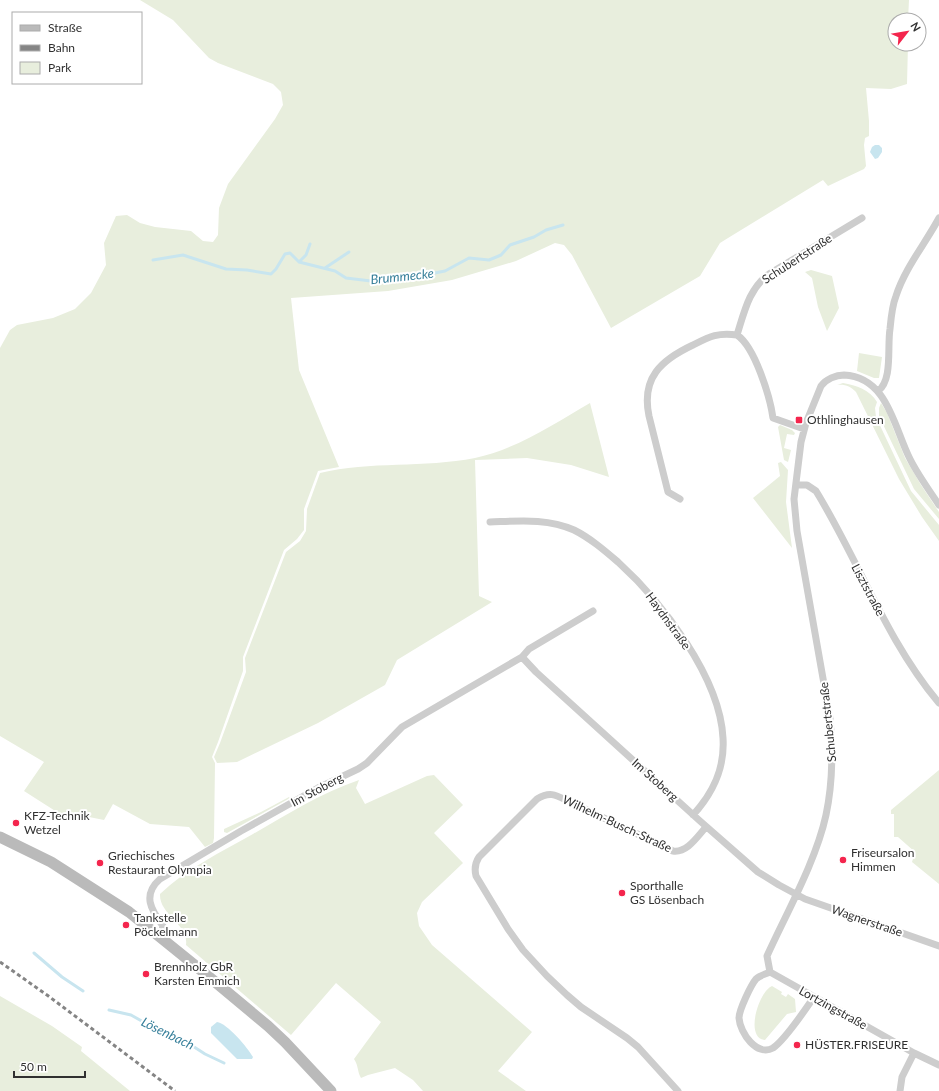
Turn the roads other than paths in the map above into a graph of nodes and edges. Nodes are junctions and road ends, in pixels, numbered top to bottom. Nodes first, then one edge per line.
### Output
1 (862, 218) dead end
2 (939, 218) edge
3 (737, 335) junction
4 (878, 391) junction
5 (804, 429) junction
6 (796, 485) junction
7 (680, 498) dead end
8 (939, 505) edge
9 (490, 522) dead end
10 (593, 611) dead end
11 (522, 658) junction
12 (939, 703) edge
13 (693, 815) junction
14 (706, 827) junction
15 (0, 837) edge
16 (795, 894) junction
17 (158, 936) junction
18 (939, 946) edge
19 (770, 972) junction
20 (814, 997) junction
21 (914, 1053) junction
22 (939, 1065) edge
23 (332, 1091) edge
24 (678, 1091) edge
25 (900, 1091) edge

1 - 3 street, Schubertstraße
2 - 4 street
3 - 5 street
3 - 7 street
4 - 5 street, Schubertstraße
4 - 8 street
5 - 6 street, Schubertstraße
6 - 12 street, Lisztstraße
6 - 16 street, Schubertstraße
9 - 13 street, Haydnstraße
10 - 11 street, Im Stoberg
11 - 13 street, Im Stoberg
11 - 17 street, Im Stoberg
13 - 14 street, Im Stoberg
14 - 16 street, Im Stoberg
14 - 24 street, Wilhelm-Busch-Straße
15 - 17 main road
16 - 18 street, Wagnerstraße
16 - 19 street, Schubertstraße
17 - 23 main road
19 - 20 street, Lortzingstraße
19 - 20 street
20 - 21 street, Lortzingstraße
21 - 22 street, Lortzingstraße
21 - 25 street

